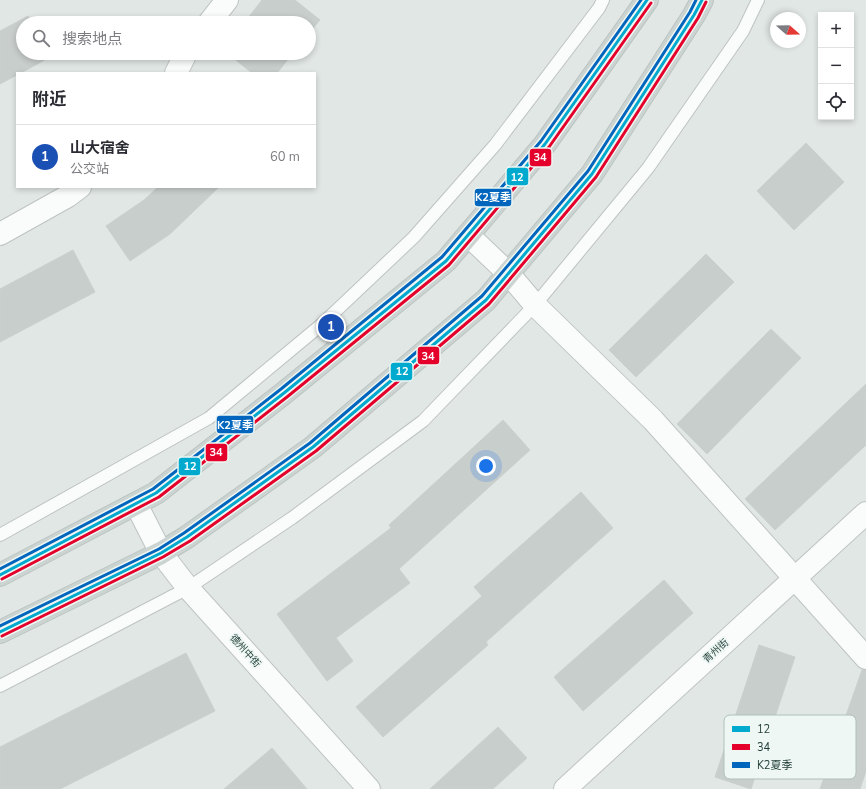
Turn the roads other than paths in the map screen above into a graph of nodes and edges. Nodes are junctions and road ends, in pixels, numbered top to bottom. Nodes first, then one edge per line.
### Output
1 (227, 0) edge
2 (603, 0) edge
3 (647, 0) edge
4 (702, 0) edge
5 (758, 0) edge
6 (214, 16) edge
7 (182, 60) edge
8 (176, 72) edge
9 (79, 188) edge
10 (0, 234) edge
11 (468, 235) junction
12 (508, 273) junction
13 (535, 305) junction
14 (136, 504) junction
15 (866, 513) edge
16 (0, 535) edge
17 (161, 552) junction
18 (0, 576) edge
19 (795, 578) junction
20 (188, 588) junction
21 (0, 632) edge
22 (866, 658) edge
23 (0, 686) edge
24 (369, 789) edge
25 (565, 789) edge

1 - 6 street
2 - 16 lane
3 - 11 main road
4 - 12 main road
5 - 13 lane
7 - 8 street
9 - 10 street
11 - 12 street
11 - 14 main road
12 - 13 street
12 - 17 main road
13 - 19 street
13 - 20 lane
14 - 17 street, 德州中街
14 - 18 main road
15 - 19 street, 青州街
17 - 20 street, 德州中街
17 - 21 main road
19 - 22 street
19 - 25 street, 青州街
20 - 23 lane
20 - 24 street, 德州中街

